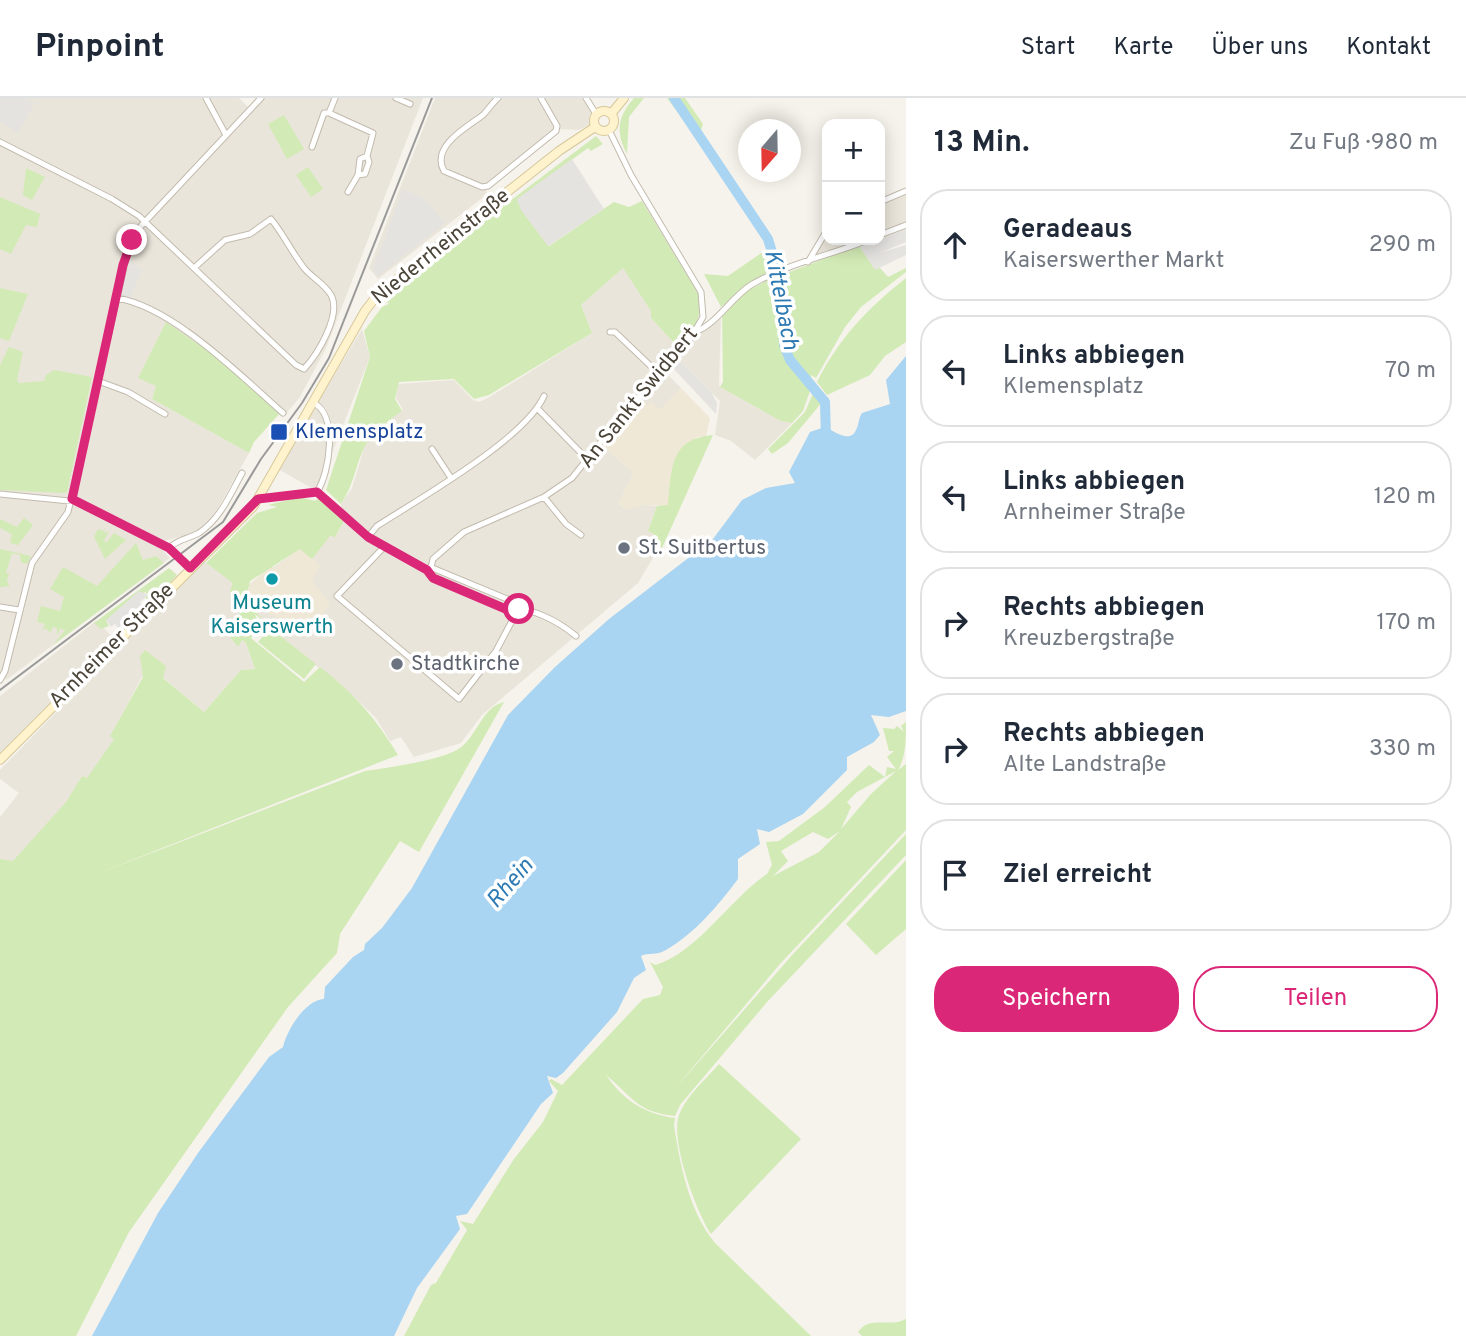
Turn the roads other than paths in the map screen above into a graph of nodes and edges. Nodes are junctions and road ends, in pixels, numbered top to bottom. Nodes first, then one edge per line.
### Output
1 (206, 98) edge
2 (261, 98) edge
3 (335, 98) edge
4 (396, 98) edge
5 (498, 98) edge
6 (541, 98) edge
7 (586, 98) edge
8 (624, 98) edge
9 (410, 104) dead end
10 (329, 113) junction
11 (596, 114) junction
12 (611, 114) junction
13 (595, 127) junction
14 (609, 130) junction
15 (226, 135) junction
16 (0, 142) edge
17 (312, 147) dead end
18 (906, 191) edge
19 (348, 192) dead end
20 (885, 200) edge
21 (145, 222) junction
22 (906, 225) edge
23 (885, 233) edge
24 (822, 238) edge
25 (854, 245) edge
26 (808, 262) junction
27 (194, 268) junction
28 (116, 298) junction
29 (698, 331) junction
30 (610, 332) dead end
31 (658, 373) junction
32 (98, 381) junction
33 (544, 396) dead end
34 (317, 405) junction
35 (538, 409) junction
36 (284, 413) dead end
37 (165, 414) dead end
38 (432, 449) dead end
39 (587, 459) junction
40 (276, 468) joint
41 (242, 473) dead end
42 (451, 478) junction
43 (317, 492) junction
44 (0, 494) edge
45 (544, 497) junction
46 (72, 499) junction
47 (258, 499) junction
48 (581, 535) dead end
49 (368, 537) junction
50 (384, 547) junction
51 (169, 548) junction
52 (190, 568) junction
53 (429, 568) junction
54 (0, 607) edge
55 (514, 609) junction
56 (19, 610) junction
57 (576, 636) dead end
58 (0, 680) edge
59 (0, 760) edge

1 - 15 street
2 - 15 street
3 - 10 street
4 - 9 street
5 - 6 street
7 - 11 street
8 - 12 main road
10 - 17 street
10 - 19 street
11 - 12 main road
11 - 13 main road
12 - 14 main road
13 - 14 main road
13 - 34 main road, Niederrheinstraße
14 - 29 street, An Sankt Swidbert
15 - 21 street
16 - 21 street
18 - 20 street
21 - 27 street
21 - 28 street
22 - 23 street
24 - 26 street
25 - 26 street
26 - 29 street
27 - 27 street
28 - 32 street
28 - 36 street
29 - 31 street, An Sankt Swidbert
30 - 31 street
31 - 39 street, An Sankt Swidbert
32 - 37 street
32 - 46 street
33 - 35 street
34 - 40 main road, Niederrheinstraße
34 - 43 street
35 - 39 street
35 - 42 street
38 - 42 street
39 - 45 street, An Sankt Swidbert
40 - 47 main road, Arnheimer Straße
41 - 51 street
42 - 49 street
43 - 47 street
43 - 49 street
44 - 46 street
45 - 48 street
45 - 53 street, An Sankt Swidbert
46 - 51 street
46 - 56 street
47 - 52 main road, Arnheimer Straße
49 - 50 street
50 - 53 street
50 - 55 street
51 - 52 street
52 - 59 main road, Arnheimer Straße
53 - 55 street
53 - 55 street
54 - 56 street
55 - 57 street
56 - 58 street

